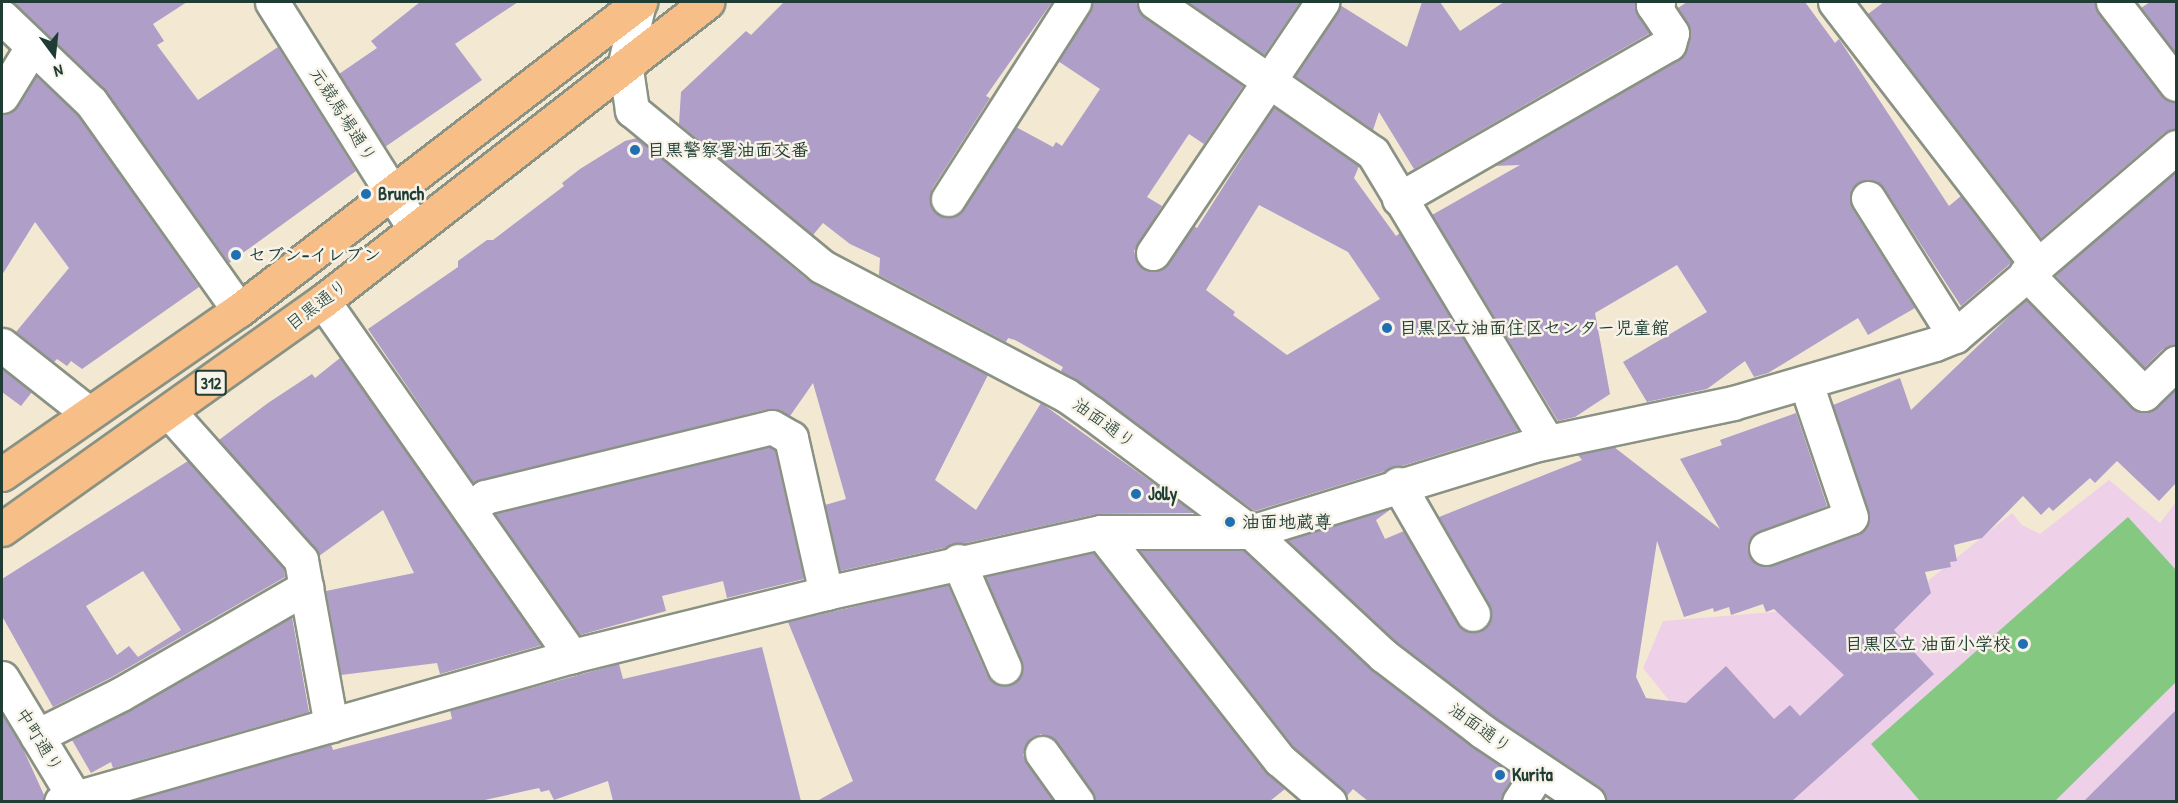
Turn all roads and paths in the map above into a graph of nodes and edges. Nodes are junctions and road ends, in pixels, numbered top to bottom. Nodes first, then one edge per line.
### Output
1 (272, 2) edge
2 (639, 2) edge
3 (706, 2) edge
4 (1074, 2) edge
5 (1155, 2) edge
6 (1322, 2) edge
7 (1836, 2) edge
8 (2113, 2) edge
9 (1654, 3) edge
10 (2, 18) edge
11 (32, 46) junction
12 (625, 63) junction
13 (1268, 80) junction
14 (2176, 84) edge
15 (2, 96) edge
16 (2176, 147) edge
17 (392, 194) junction
18 (1868, 198) dead end
19 (948, 199) dead end
20 (1399, 199) junction
21 (415, 229) junction
22 (1153, 253) dead end
23 (2032, 268) junction
24 (324, 301) junction
25 (238, 310) junction
26 (1955, 336) junction
27 (2, 345) edge
28 (2176, 363) edge
29 (1806, 382) junction
30 (170, 412) junction
31 (88, 413) junction
32 (1547, 441) junction
33 (2, 474) edge
34 (1398, 484) junction
35 (471, 510) junction
36 (2, 529) edge
37 (1101, 532) junction
38 (1251, 532) junction
39 (1766, 548) dead end
40 (958, 561) junction
41 (306, 587) junction
42 (826, 593) junction
43 (1473, 614) dead end
44 (572, 656) junction
45 (1004, 666) dead end
46 (2, 678) edge
47 (331, 725) junction
48 (37, 736) junction
49 (1042, 753) dead end
50 (1540, 770) junction
51 (70, 800) edge
52 (1077, 801) edge
53 (1329, 801) edge
54 (1519, 801) edge
55 (1588, 801) edge

1 - 17 street, 元競馬場通り
2 - 12 street
2 - 17 main road, 312
3 - 12 main road, 目黒通り / 312
4 - 19 street
5 - 13 street
6 - 13 street
7 - 23 street
8 - 14 street
9 - 20 street
10 - 11 street
11 - 15 street
11 - 25 street
12 - 21 main road, 目黒通り / 312
12 - 38 street, 油面通り
13 - 20 street
13 - 22 street
16 - 23 street
17 - 21 street, 元競馬場通り
17 - 25 main road, 312
18 - 26 street
20 - 32 street
21 - 24 main road, 目黒通り / 312
23 - 26 street
23 - 28 street
24 - 30 main road, 目黒通り / 312
24 - 35 street
25 - 31 main road, 312
26 - 29 street
27 - 31 street
29 - 32 street
29 - 39 street
30 - 36 main road, 目黒通り / 312
30 - 41 street
31 - 33 main road, 312
32 - 34 street
34 - 38 street
34 - 43 street
35 - 42 street
35 - 44 street
37 - 38 street
37 - 40 street
37 - 53 street
38 - 50 street, 油面通り
40 - 42 street
40 - 45 street
41 - 47 street
41 - 48 street
42 - 44 street
44 - 47 street
46 - 48 street, 中町通り
47 - 51 street
48 - 51 street, 中町通り
49 - 52 street
50 - 54 street
50 - 55 street, 油面通り

